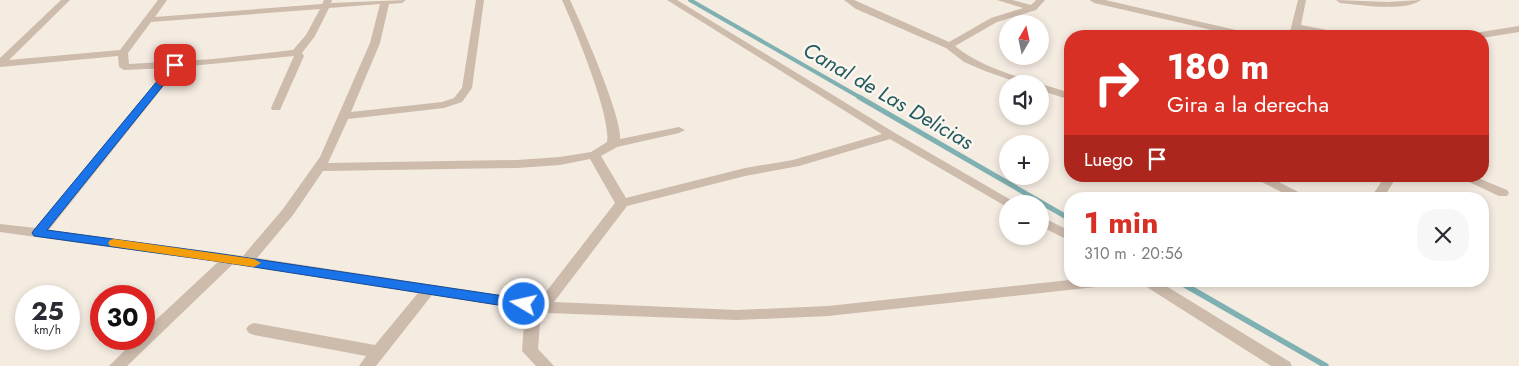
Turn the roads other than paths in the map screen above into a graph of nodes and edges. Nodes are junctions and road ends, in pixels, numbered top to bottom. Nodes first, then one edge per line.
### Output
1 (66, 0) edge
2 (163, 0) edge
3 (402, 0) edge
4 (480, 0) edge
5 (566, 0) edge
6 (670, 0) edge
7 (848, 0) edge
8 (1000, 0) edge
9 (1041, 0) edge
10 (1094, 0) edge
11 (1302, 0) edge
12 (1340, 0) edge
13 (1417, 0) edge
14 (385, 1) junction
15 (1380, 2) edge
16 (327, 3) edge
17 (1033, 8) junction
18 (147, 20) junction
19 (1519, 29) edge
20 (1222, 30) edge
21 (1296, 30) edge
22 (1489, 34) edge
23 (949, 46) junction
24 (296, 52) junction
25 (123, 53) junction
26 (0, 63) edge
27 (175, 65) junction
28 (1009, 75) edge
29 (1049, 89) edge
30 (1064, 95) edge
31 (276, 108) dead end
32 (344, 116) junction
33 (679, 130) dead end
34 (891, 135) junction
35 (613, 144) junction
36 (594, 155) junction
37 (320, 167) junction
38 (1269, 182) edge
39 (1476, 182) edge
40 (1291, 192) edge
41 (1503, 193) dead end
42 (999, 197) edge
43 (622, 203) junction
44 (1049, 225) edge
45 (0, 228) edge
46 (39, 233) junction
47 (1064, 234) edge
48 (230, 259) junction
49 (246, 262) junction
50 (1064, 285) edge
51 (1157, 287) edge
52 (429, 289) junction
53 (542, 307) junction
54 (254, 329) dead end
55 (378, 352) junction
56 (117, 366) edge
57 (367, 366) edge
58 (546, 366) edge
59 (1284, 366) edge

1 - 26 street
2 - 18 street
3 - 14 street
4 - 32 street
5 - 35 street
6 - 34 street
7 - 23 street
8 - 17 street
9 - 17 street
10 - 20 street
11 - 21 street
12 - 15 street
13 - 15 street
14 - 16 street
14 - 32 street
16 - 18 street
16 - 24 street
17 - 23 street
18 - 25 street
19 - 22 street
23 - 28 street
24 - 27 street
24 - 31 street
25 - 26 street
25 - 27 street
27 - 46 street
29 - 30 street
32 - 37 street
33 - 35 street
34 - 42 street
34 - 43 street
35 - 36 street
36 - 37 street
36 - 43 street
37 - 49 street
38 - 40 street
39 - 41 street
43 - 53 street
44 - 47 street
45 - 46 street
46 - 48 street
48 - 49 street
48 - 56 street
49 - 52 street
50 - 53 street
51 - 59 street
52 - 53 street
52 - 55 street
53 - 58 street
54 - 55 street
55 - 57 street

